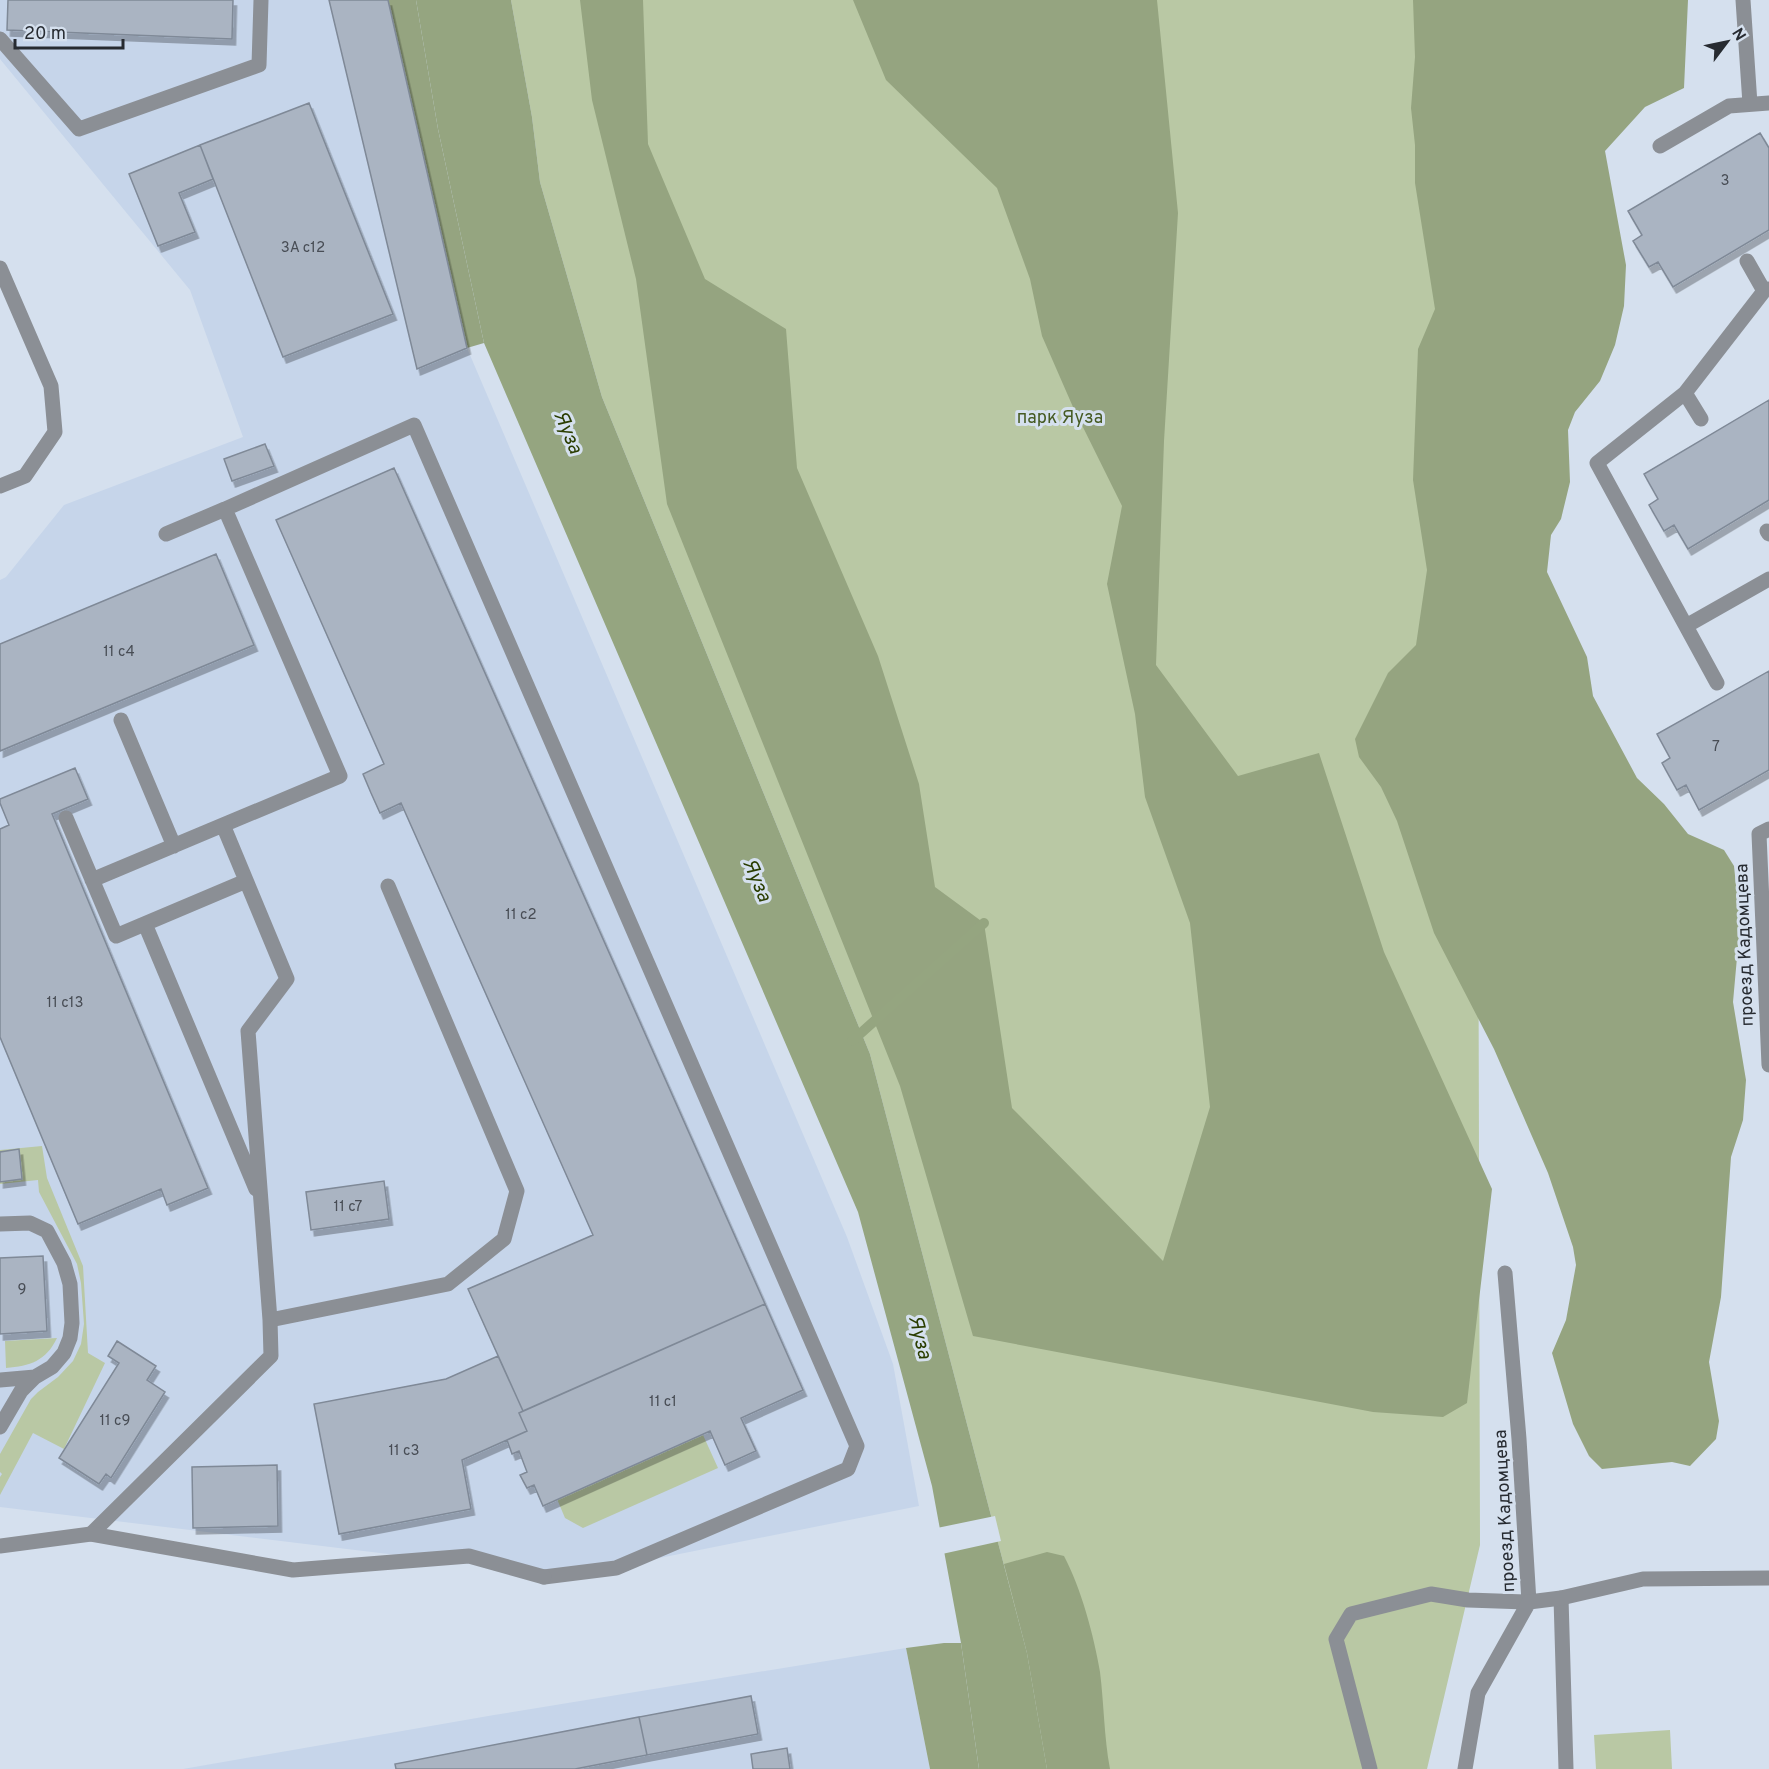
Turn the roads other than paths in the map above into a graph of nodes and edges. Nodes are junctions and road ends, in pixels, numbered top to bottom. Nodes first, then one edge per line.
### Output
1 (261, 0) edge
2 (1743, 0) edge
3 (0, 39) edge
4 (1769, 103) edge
5 (1750, 104) junction
6 (1660, 146) dead end
7 (1747, 261) dead end
8 (0, 268) edge
9 (1767, 290) edge
10 (1685, 393) junction
11 (1701, 419) dead end
12 (0, 486) edge
13 (225, 509) junction
14 (166, 534) dead end
15 (1769, 579) edge
16 (1686, 626) junction
17 (1717, 683) dead end
18 (121, 720) dead end
19 (66, 818) dead end
20 (223, 825) junction
21 (1769, 829) edge
22 (174, 846) junction
23 (92, 880) junction
24 (246, 881) junction
25 (388, 885) dead end
26 (145, 924) junction
27 (1769, 1065) edge
28 (261, 1201) junction
29 (0, 1224) edge
30 (1505, 1273) dead end
31 (270, 1320) junction
32 (35, 1377) junction
33 (0, 1380) edge
34 (0, 1427) edge
35 (91, 1534) junction
36 (0, 1546) edge
37 (1769, 1578) edge
38 (1561, 1598) junction
39 (1529, 1602) junction
40 (1370, 1769) edge
41 (1465, 1769) edge
42 (1566, 1769) edge

1 - 3 street
2 - 5 street
4 - 5 street
5 - 6 street
7 - 9 street
8 - 12 street
9 - 10 street
10 - 11 street
10 - 16 street
13 - 14 street
13 - 20 street
13 - 35 street
15 - 16 street
16 - 17 street
18 - 22 street
19 - 23 street
20 - 22 street
20 - 24 street
21 - 27 street, проезд Кадомцева
22 - 23 street
23 - 26 street
24 - 26 street
24 - 28 street
25 - 31 street
26 - 28 street
28 - 31 street
29 - 32 street
30 - 39 street, проезд Кадомцева
31 - 35 street
32 - 33 street
32 - 34 street
35 - 36 street
37 - 38 street
38 - 39 street
38 - 42 street
39 - 40 street
39 - 41 street, проезд Кадомцева

